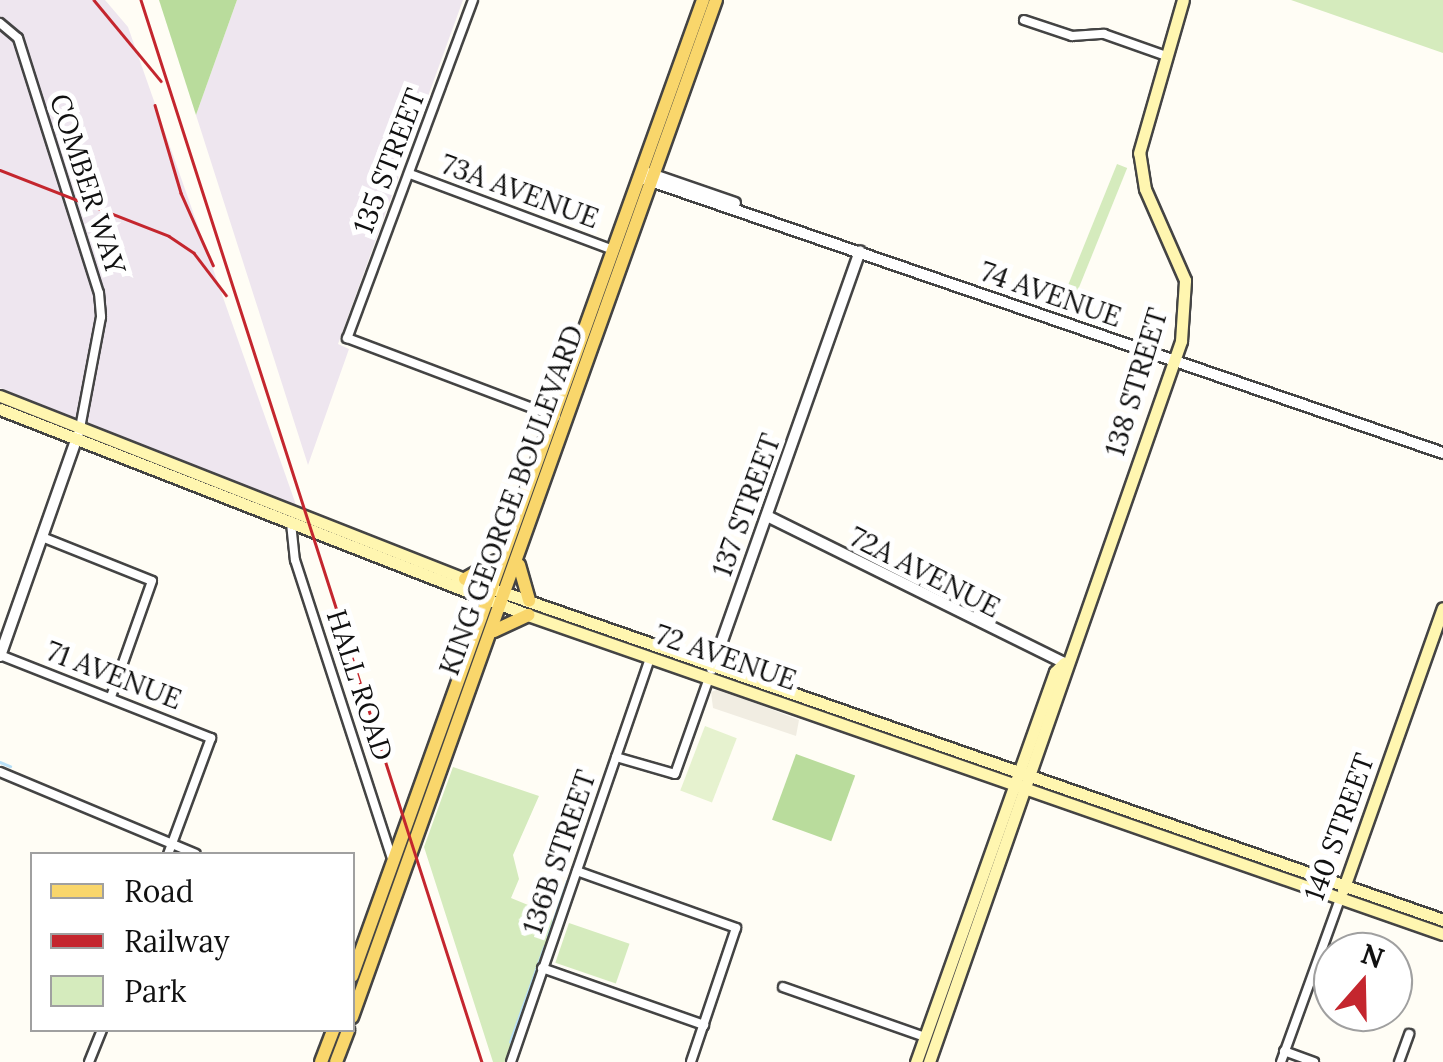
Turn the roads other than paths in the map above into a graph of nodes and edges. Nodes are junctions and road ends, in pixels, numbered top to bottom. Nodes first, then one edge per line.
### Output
1 (473, 0) edge
2 (703, 0) edge
3 (716, 0) edge
4 (1183, 0) edge
5 (1024, 20) dead end
6 (0, 23) edge
7 (1166, 56) junction
8 (410, 174) junction
9 (646, 176) junction
10 (613, 250) junction
11 (860, 250) junction
12 (596, 336) junction
13 (1174, 361) junction
14 (0, 396) edge
15 (0, 409) edge
16 (560, 419) junction
17 (78, 434) junction
18 (1443, 453) edge
19 (767, 516) junction
20 (291, 523) junction
21 (42, 537) junction
22 (500, 556) junction
23 (518, 558) junction
24 (465, 579) junction
25 (487, 593) junction
26 (504, 599) junction
27 (528, 608) junction
28 (1443, 608) edge
29 (493, 633) junction
30 (0, 656) edge
31 (650, 658) junction
32 (1064, 663) junction
33 (711, 672) junction
34 (111, 698) junction
35 (616, 756) junction
36 (0, 772) edge
37 (1024, 782) junction
38 (173, 841) junction
39 (186, 848) junction
40 (169, 852) edge
41 (193, 852) edge
42 (201, 852) edge
43 (394, 860) junction
44 (577, 871) junction
45 (400, 882) junction
46 (1342, 892) junction
47 (1443, 920) edge
48 (1443, 934) edge
49 (355, 968) edge
50 (542, 968) junction
51 (783, 987) dead end
52 (355, 1000) edge
53 (704, 1025) junction
54 (101, 1032) edge
55 (332, 1032) edge
56 (347, 1032) edge
57 (1410, 1034) dead end
58 (925, 1037) junction
59 (1284, 1051) junction
60 (89, 1062) edge
61 (321, 1062) edge
62 (336, 1062) edge
63 (511, 1062) edge
64 (691, 1062) edge
65 (916, 1062) edge
66 (929, 1062) edge
67 (1280, 1062) edge
68 (1314, 1062) edge
69 (1399, 1062) edge

1 - 8 street, 135 STREET
2 - 9 main road, KING GEORGE BOULEVARD
3 - 9 main road, KING GEORGE BOULEVARD
4 - 7 main road, 138 STREET
5 - 7 street
6 - 17 street, COMBER WAY
7 - 13 main road, 138 STREET
8 - 10 street, 73A AVENUE
8 - 16 street, 135 STREET
9 - 10 main road, KING GEORGE BOULEVARD
9 - 11 street, 74 AVENUE
9 - 12 main road, KING GEORGE BOULEVARD
10 - 12 main road
10 - 16 main road, KING GEORGE BOULEVARD
11 - 13 street, 74 AVENUE
11 - 19 street, 137 STREET
12 - 16 main road, KING GEORGE BOULEVARD
13 - 18 street, 74 AVENUE
13 - 32 main road, 138 STREET
14 - 17 main road, 72 AVENUE
15 - 17 main road, 72 AVENUE
16 - 22 main road, KING GEORGE BOULEVARD
16 - 23 main road, KING GEORGE BOULEVARD
17 - 20 main road, 72 AVENUE
17 - 21 street
17 - 24 main road, 72 AVENUE
19 - 32 street, 72A AVENUE
19 - 33 street, 137 STREET
20 - 25 main road, 72 AVENUE
20 - 43 street, HALL ROAD
21 - 30 street
21 - 34 street
22 - 24 main road
22 - 25 main road, KING GEORGE BOULEVARD
23 - 26 main road, KING GEORGE BOULEVARD
23 - 27 main road
24 - 25 main road, 72 AVENUE
25 - 26 main road, 72 AVENUE
25 - 43 main road, KING GEORGE BOULEVARD
26 - 27 main road, 72 AVENUE
26 - 29 main road, KING GEORGE BOULEVARD
27 - 29 main road
27 - 31 main road, 72 AVENUE
27 - 33 main road, 72 AVENUE
28 - 46 main road, 140 STREET
29 - 45 main road, KING GEORGE BOULEVARD
30 - 34 street, 71 AVENUE
31 - 33 main road, 72 AVENUE
31 - 35 street, 136B STREET
32 - 37 main road, 138 STREET
33 - 35 street, 137 STREET
33 - 37 main road, 72 AVENUE
34 - 38 street, 71 AVENUE
35 - 44 street, 136B STREET
36 - 38 street
37 - 46 main road, 72 AVENUE
37 - 58 main road, 138 STREET
37 - 66 main road, 138 STREET
38 - 39 street
38 - 40 street
39 - 41 street
39 - 42 street
43 - 45 main road
43 - 49 main road, KING GEORGE BOULEVARD
44 - 50 street, 136B STREET
44 - 53 street
45 - 52 main road, KING GEORGE BOULEVARD
46 - 47 main road, 72 AVENUE
46 - 48 main road, 72 AVENUE
46 - 59 street, 140 STREET
50 - 53 street
50 - 63 street, 136B STREET
51 - 58 street
53 - 64 street
54 - 60 street
55 - 61 main road
56 - 62 main road
57 - 69 street
58 - 65 main road, 138 STREET
59 - 67 street, 140 STREET
59 - 68 street

